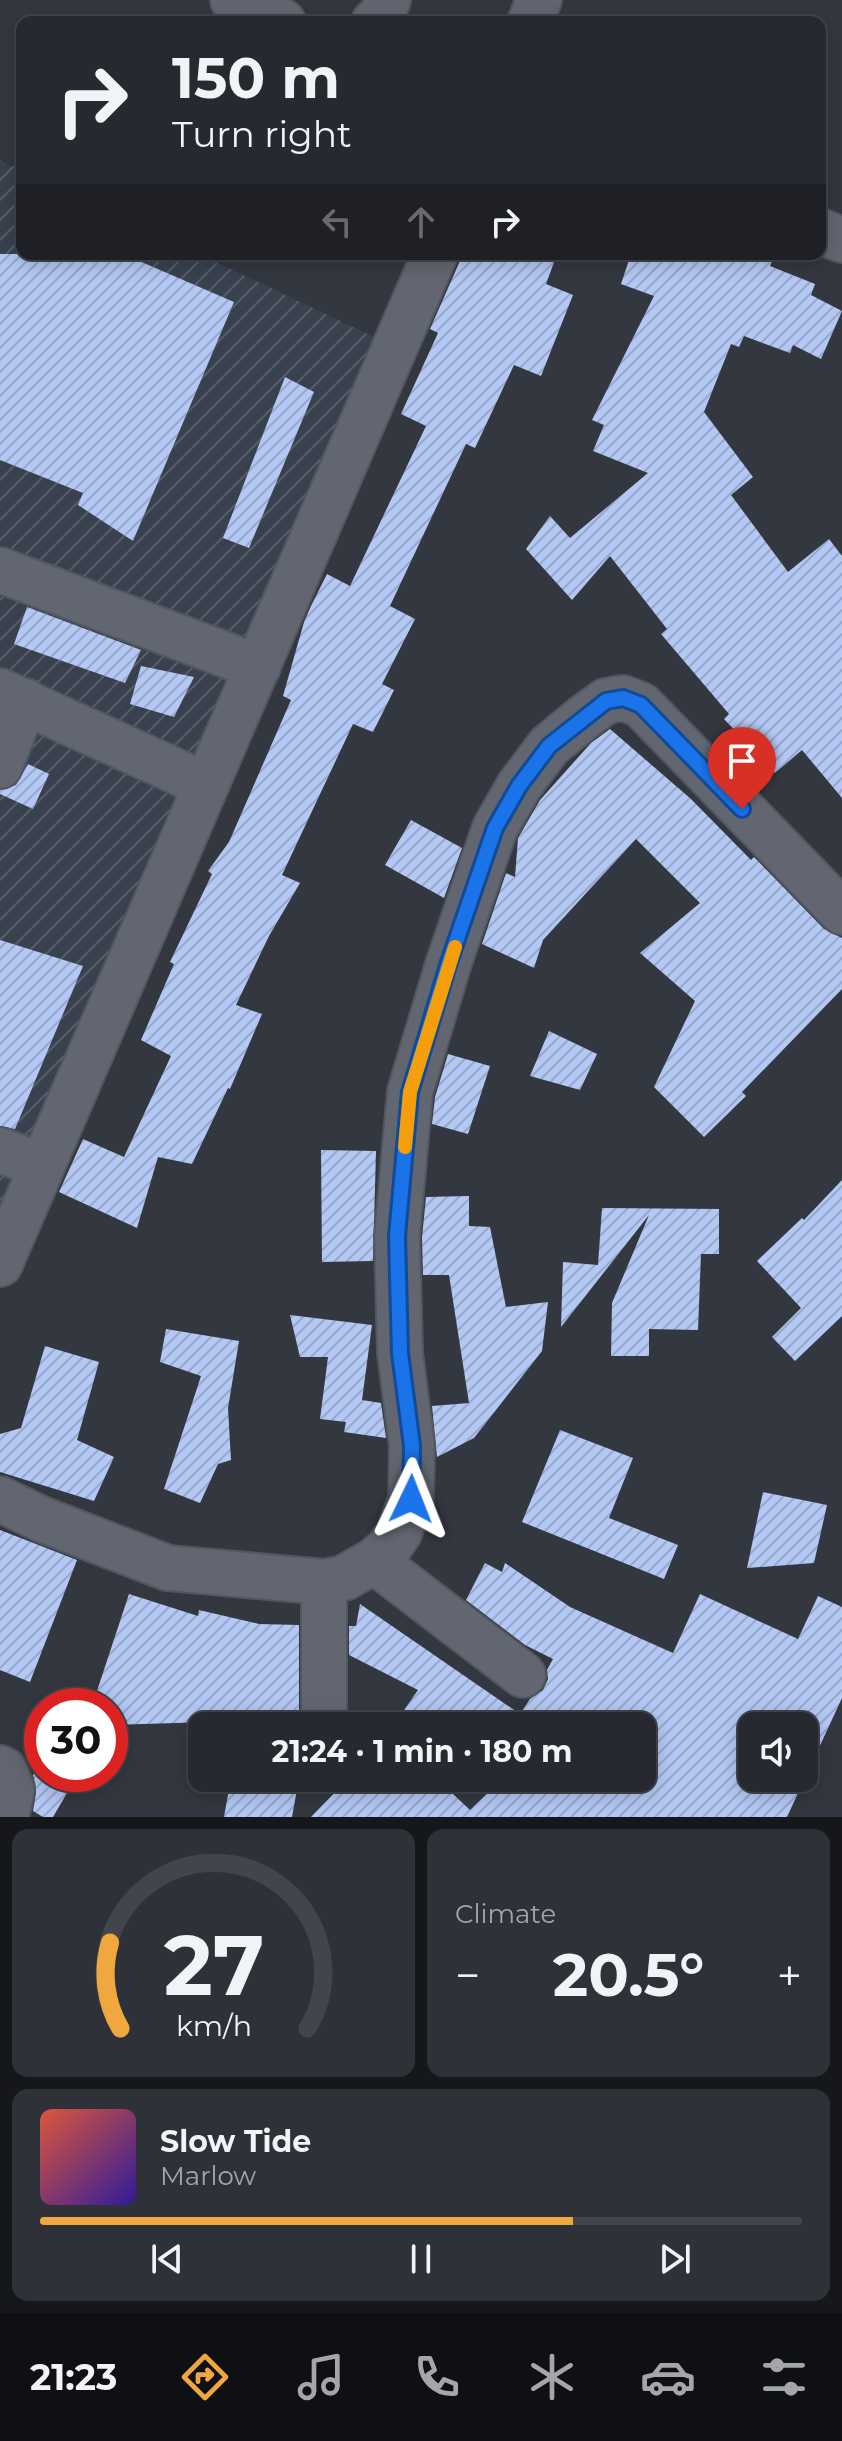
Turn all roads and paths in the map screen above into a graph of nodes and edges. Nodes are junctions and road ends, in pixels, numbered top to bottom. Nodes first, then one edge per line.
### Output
1 (233, 0) edge
2 (269, 16) edge
3 (432, 260) edge
4 (0, 570) edge
5 (258, 667) junction
6 (12, 696) edge
7 (0, 766) edge
8 (206, 785) junction
9 (842, 912) edge
10 (0, 1150) edge
11 (42, 1166) junction
12 (0, 1264) edge
13 (0, 1499) edge
14 (374, 1561) junction
15 (324, 1582) junction
16 (523, 1675) dead end
17 (324, 1712) edge
18 (0, 1768) edge
19 (6, 1817) edge

1 - 2 street
3 - 5 street
4 - 5 street
5 - 8 street
6 - 7 street
6 - 8 street
8 - 11 street
9 - 14 street
10 - 11 street
11 - 12 street
13 - 15 street
14 - 15 street
14 - 16 street
15 - 17 street
18 - 19 street

